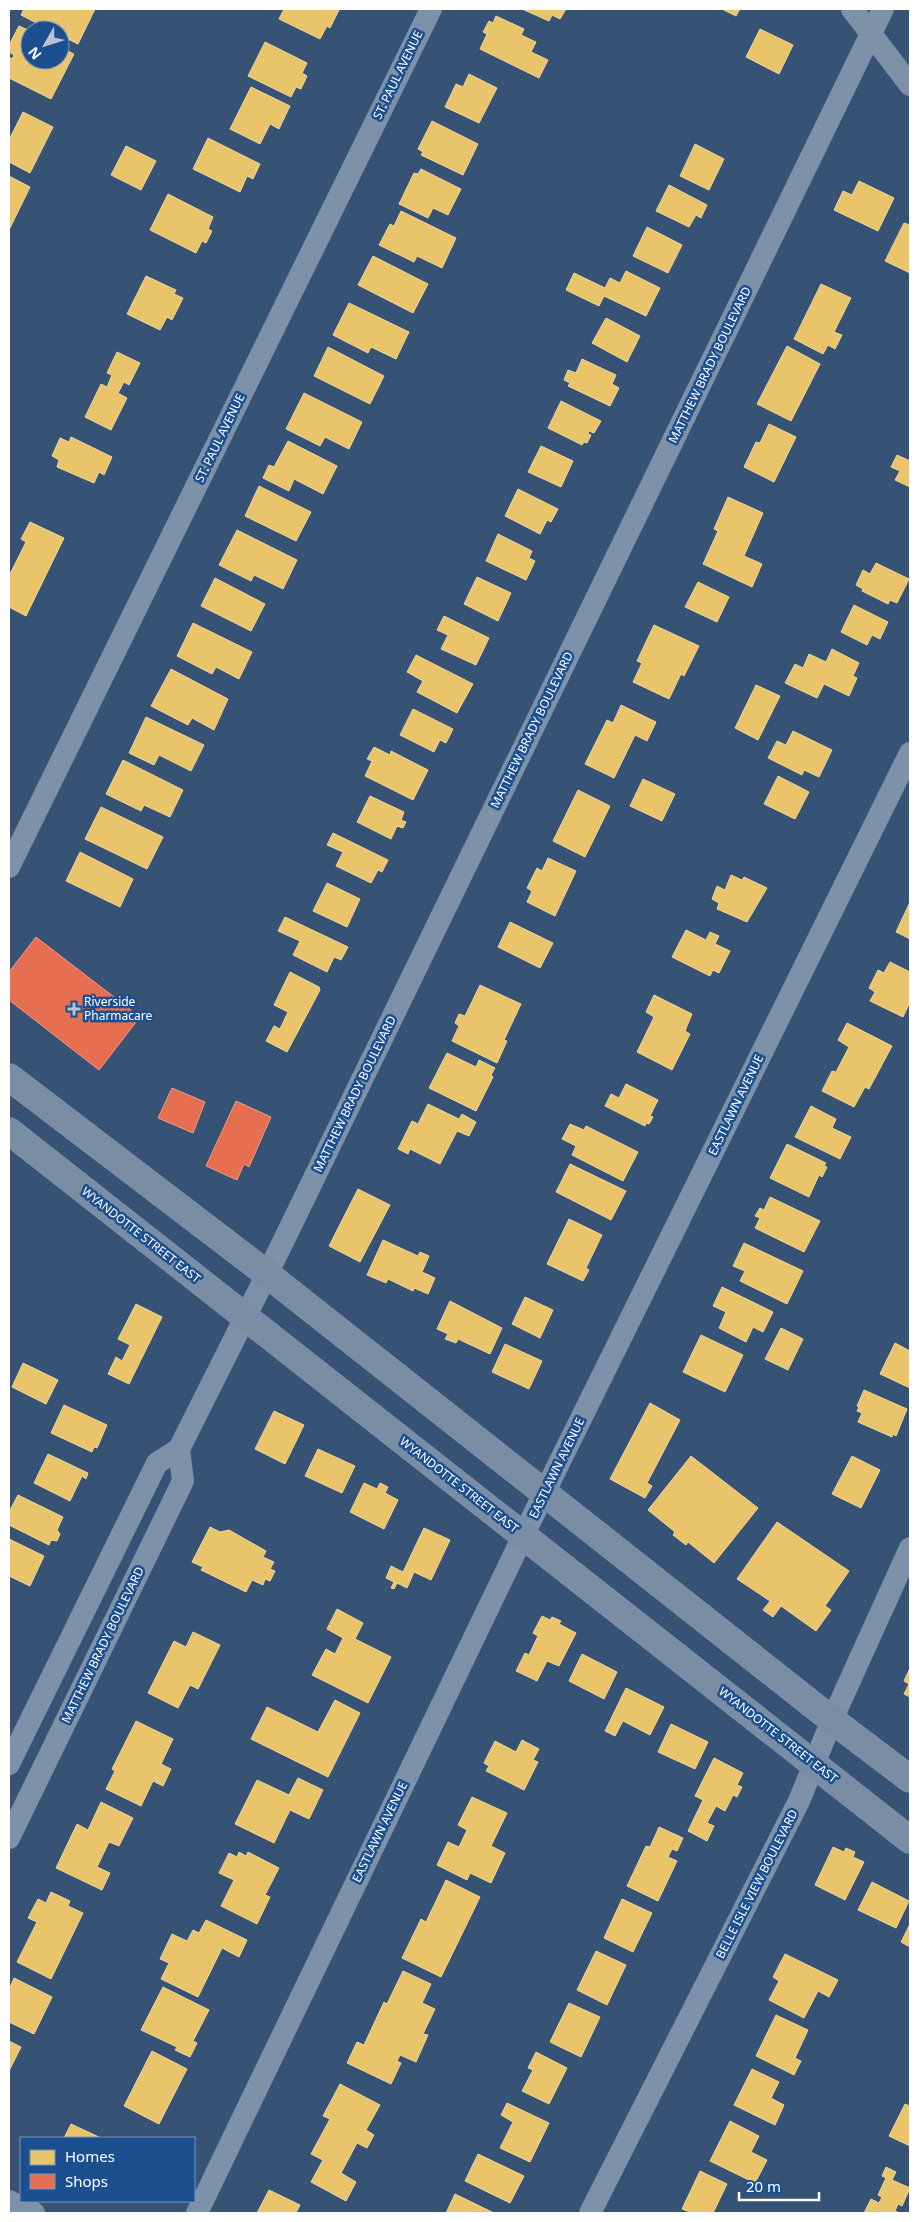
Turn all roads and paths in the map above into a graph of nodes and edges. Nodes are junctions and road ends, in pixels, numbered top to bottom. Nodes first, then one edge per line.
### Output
1 (431, 9) edge
2 (852, 9) edge
3 (883, 9) edge
4 (871, 34) junction
5 (910, 86) edge
6 (910, 753) edge
7 (9, 867) edge
8 (9, 1077) edge
9 (9, 1130) edge
10 (266, 1274) junction
11 (245, 1316) junction
12 (179, 1449) junction
13 (545, 1492) junction
14 (524, 1536) junction
15 (910, 1548) edge
16 (832, 1720) junction
17 (9, 1764) edge
18 (815, 1765) junction
19 (910, 1779) edge
20 (9, 1838) edge
21 (910, 1840) edge
22 (9, 2201) edge
23 (34, 2213) edge
24 (197, 2213) edge
25 (590, 2213) edge

1 - 7 street, ST. PAUL AVENUE
2 - 4 street
3 - 4 street, MATTHEW BRADY BOULEVARD
4 - 5 street
4 - 10 street, MATTHEW BRADY BOULEVARD
6 - 13 street, EASTLAWN AVENUE
8 - 10 main road
9 - 11 main road, WYANDOTTE STREET EAST
10 - 11 street, MATTHEW BRADY BOULEVARD
10 - 13 main road
11 - 12 street, MATTHEW BRADY BOULEVARD
11 - 14 main road, WYANDOTTE STREET EAST
12 - 17 street
12 - 20 street, MATTHEW BRADY BOULEVARD
13 - 14 street, EASTLAWN AVENUE
13 - 16 main road
14 - 18 main road, WYANDOTTE STREET EAST
14 - 24 street, EASTLAWN AVENUE
15 - 16 street, BELLE ISLE VIEW BOULEVARD
16 - 18 street, BELLE ISLE VIEW BOULEVARD
16 - 19 main road
18 - 21 main road, WYANDOTTE STREET EAST
18 - 25 street, BELLE ISLE VIEW BOULEVARD
22 - 23 street

